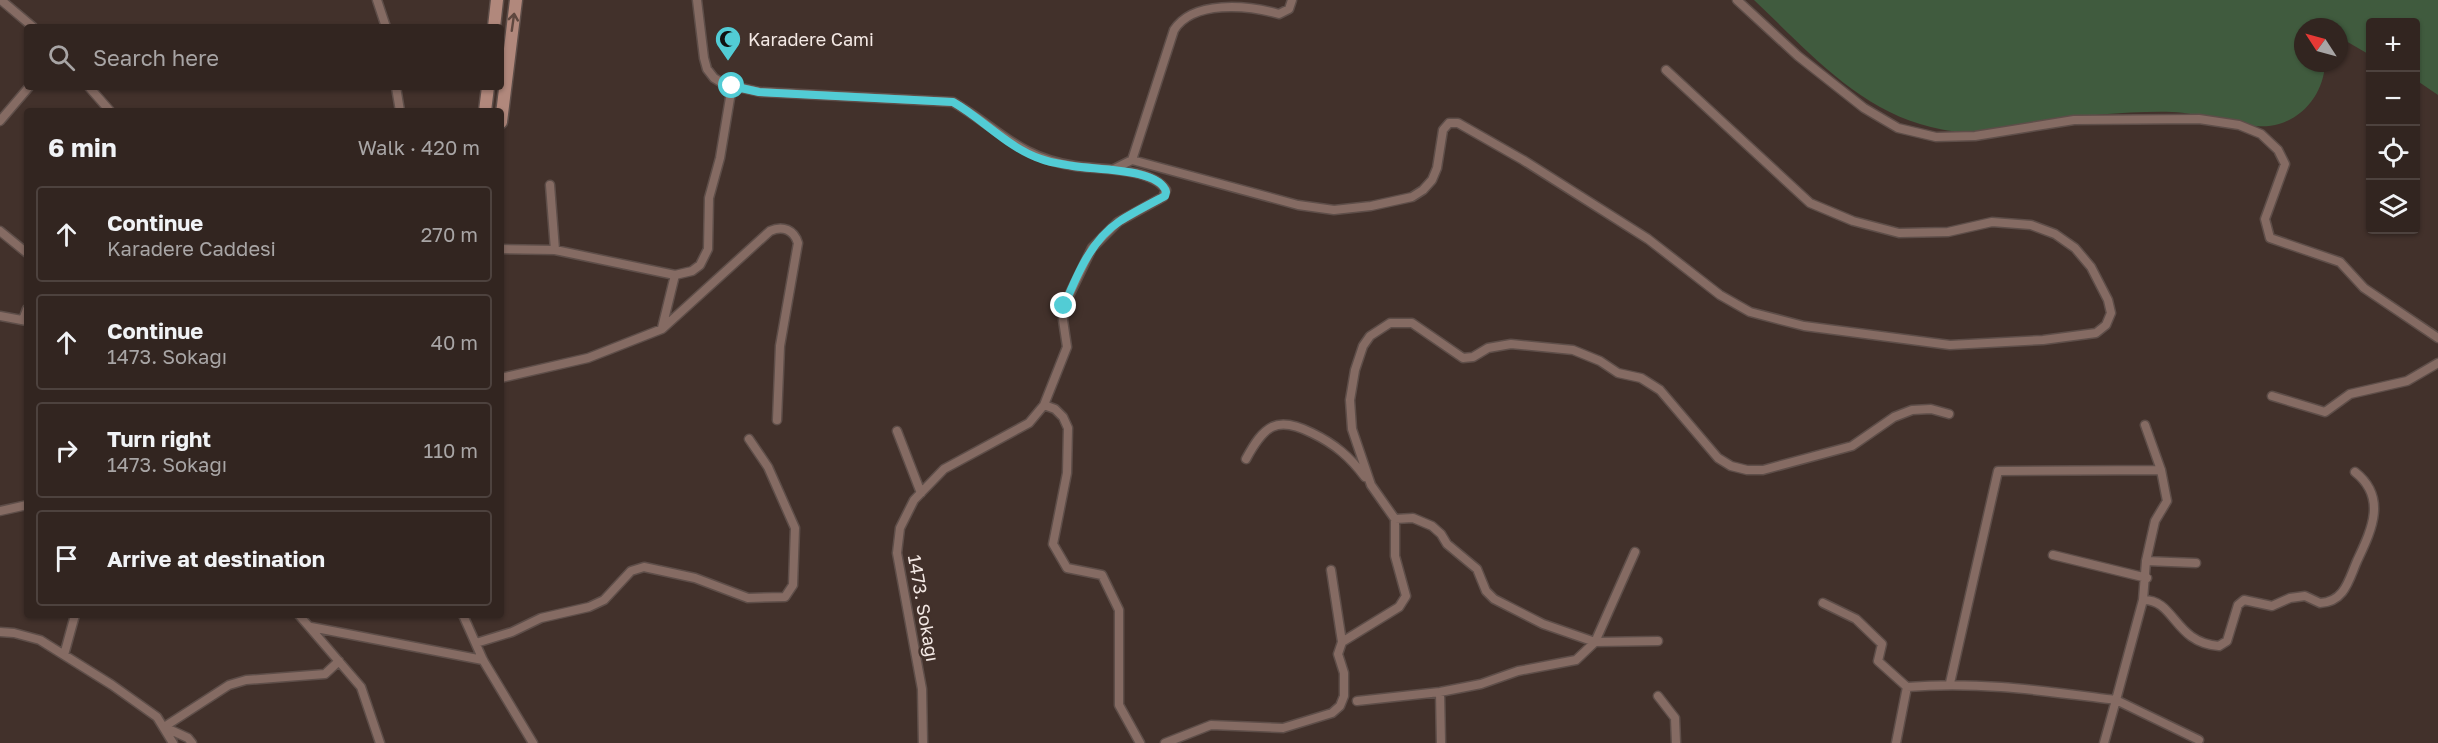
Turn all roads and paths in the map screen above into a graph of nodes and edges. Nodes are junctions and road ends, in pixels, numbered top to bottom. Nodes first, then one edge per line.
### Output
1 (1, 0) edge
2 (378, 0) edge
3 (497, 0) edge
4 (516, 0) edge
5 (696, 0) edge
6 (1292, 0) edge
7 (1737, 0) edge
8 (29, 24) edge
9 (385, 24) edge
10 (494, 24) edge
11 (1666, 70) dead end
12 (732, 86) junction
13 (27, 90) edge
14 (92, 90) edge
15 (396, 90) edge
16 (488, 90) edge
17 (107, 108) edge
18 (400, 108) edge
19 (485, 108) edge
20 (503, 108) edge
21 (0, 122) edge
22 (1132, 160) junction
23 (1114, 169) junction
24 (550, 185) dead end
25 (0, 231) edge
26 (504, 249) edge
27 (555, 250) junction
28 (24, 251) edge
29 (675, 275) junction
30 (0, 316) edge
31 (24, 321) edge
32 (662, 328) junction
33 (2438, 338) edge
34 (2438, 363) edge
35 (504, 377) edge
36 (2272, 396) dead end
37 (1044, 405) junction
38 (1949, 414) dead end
39 (777, 420) dead end
40 (2145, 425) dead end
41 (897, 431) dead end
42 (749, 439) dead end
43 (1246, 459) dead end
44 (2161, 470) junction
45 (2355, 472) dead end
46 (1371, 485) junction
47 (921, 493) junction
48 (24, 507) edge
49 (0, 511) edge
50 (1395, 519) junction
51 (1635, 552) dead end
52 (2053, 555) dead end
53 (2146, 561) junction
54 (2196, 563) dead end
55 (1331, 570) dead end
56 (2146, 578) junction
57 (2143, 600) junction
58 (1823, 603) dead end
59 (74, 618) edge
60 (302, 618) edge
61 (464, 618) edge
62 (311, 627) junction
63 (0, 632) edge
64 (1658, 641) dead end
65 (1342, 642) junction
66 (1595, 642) junction
67 (476, 643) junction
68 (64, 655) junction
69 (483, 660) junction
70 (339, 661) junction
71 (1950, 683) junction
72 (1907, 687) junction
73 (1440, 692) junction
74 (1658, 696) dead end
75 (2116, 700) junction
76 (1357, 701) dead end
77 (164, 728) junction
78 (2199, 740) dead end
79 (172, 743) edge
80 (192, 743) edge
81 (380, 743) edge
82 (533, 743) edge
83 (923, 743) edge
84 (1140, 743) edge
85 (1165, 743) edge
86 (1441, 743) edge
87 (1676, 743) edge
88 (1896, 743) edge
89 (2104, 743) edge

1 - 8 street
2 - 9 street
3 - 10 street
20 -> 4 street
5 - 12 street
6 - 22 street
7 - 33 street
11 - 22 street
12 - 23 street
12 - 29 street
13 - 21 street
14 - 17 street
15 - 18 street
16 - 19 street
22 - 23 street
23 - 37 street, 1473. Sokağı
24 - 27 street
25 - 28 street
26 - 27 street
27 - 29 street
29 - 32 street
30 - 31 street
32 - 35 street
32 - 39 street
34 - 36 street
37 - 47 street, 1473. Sokağı
37 - 84 street
38 - 46 street
40 - 44 street
41 - 47 street
42 - 67 street
43 - 46 street
44 - 53 street
44 - 71 street
45 - 57 street
46 - 50 street
47 - 83 street, 1473. Sokağı
48 - 49 street
50 - 65 street
50 - 66 street
51 - 66 street
52 - 56 street
53 - 54 street
53 - 56 street
55 - 65 street
56 - 57 street
57 - 75 street
58 - 72 street
59 - 68 street
60 - 62 street
61 - 67 street
62 - 69 street
62 - 70 street
63 - 68 street
64 - 66 street
65 - 85 street
66 - 73 street
67 - 69 street
68 - 77 street
69 - 82 street
70 - 77 street
70 - 81 street
71 - 72 street
71 - 75 street
72 - 88 street
73 - 76 street
73 - 86 street
74 - 87 street
75 - 78 street
75 - 89 street
77 - 79 street
77 - 80 street

